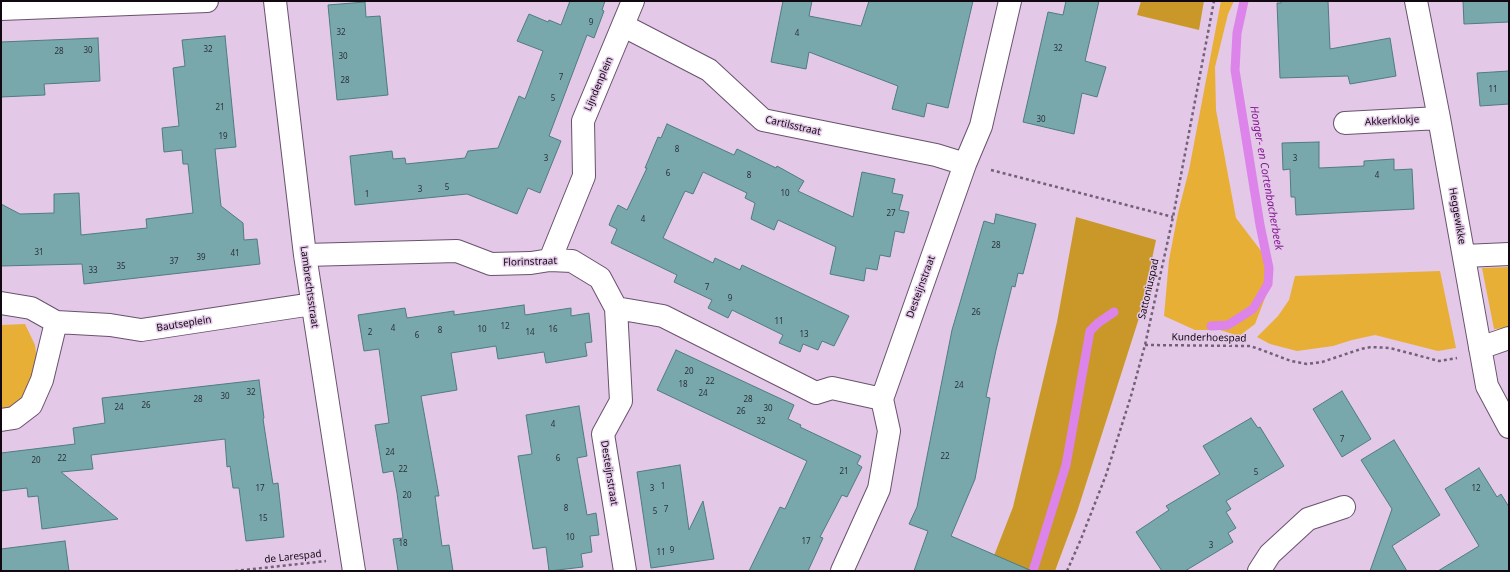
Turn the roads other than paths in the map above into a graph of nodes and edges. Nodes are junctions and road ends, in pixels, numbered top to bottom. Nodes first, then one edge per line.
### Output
1 (207, 1) edge
2 (275, 1) edge
3 (633, 1) edge
4 (1010, 1) edge
5 (1416, 1) edge
6 (1, 9) edge
7 (624, 26) junction
8 (1439, 118) junction
9 (1345, 123) dead end
10 (965, 164) junction
11 (1509, 254) edge
12 (304, 255) junction
13 (1464, 256) junction
14 (550, 260) junction
15 (1, 303) edge
16 (312, 304) junction
17 (616, 308) junction
18 (56, 322) junction
19 (1509, 338) edge
20 (1480, 348) junction
21 (882, 399) junction
22 (1, 420) edge
23 (1509, 427) edge
24 (1344, 507) dead end
25 (353, 565) edge
26 (625, 571) edge
27 (842, 571) edge
28 (1259, 571) edge

1 - 6 street
2 - 12 street, Lambrechtsstraat
3 - 7 street, Lijndenplein
4 - 10 street, Desteijnstraat
5 - 8 street, Heggewikke
7 - 10 street, Cartilsstraat
7 - 14 street, Lijndenplein
8 - 9 street, Akkerklokje
8 - 13 street, Heggewikke
10 - 21 street, Desteijnstraat
11 - 13 street
12 - 14 street, Florinstraat
12 - 16 street, Lambrechtsstraat
13 - 20 street, Heggewikke
14 - 17 street, Florinstraat
15 - 18 street, Bautseplein
16 - 18 street, Bautseplein
16 - 25 street, Lambrechtsstraat
17 - 21 street
17 - 26 street, Desteijnstraat
18 - 22 street
19 - 20 street
20 - 23 street, Heggewikke
21 - 27 street
24 - 28 street

